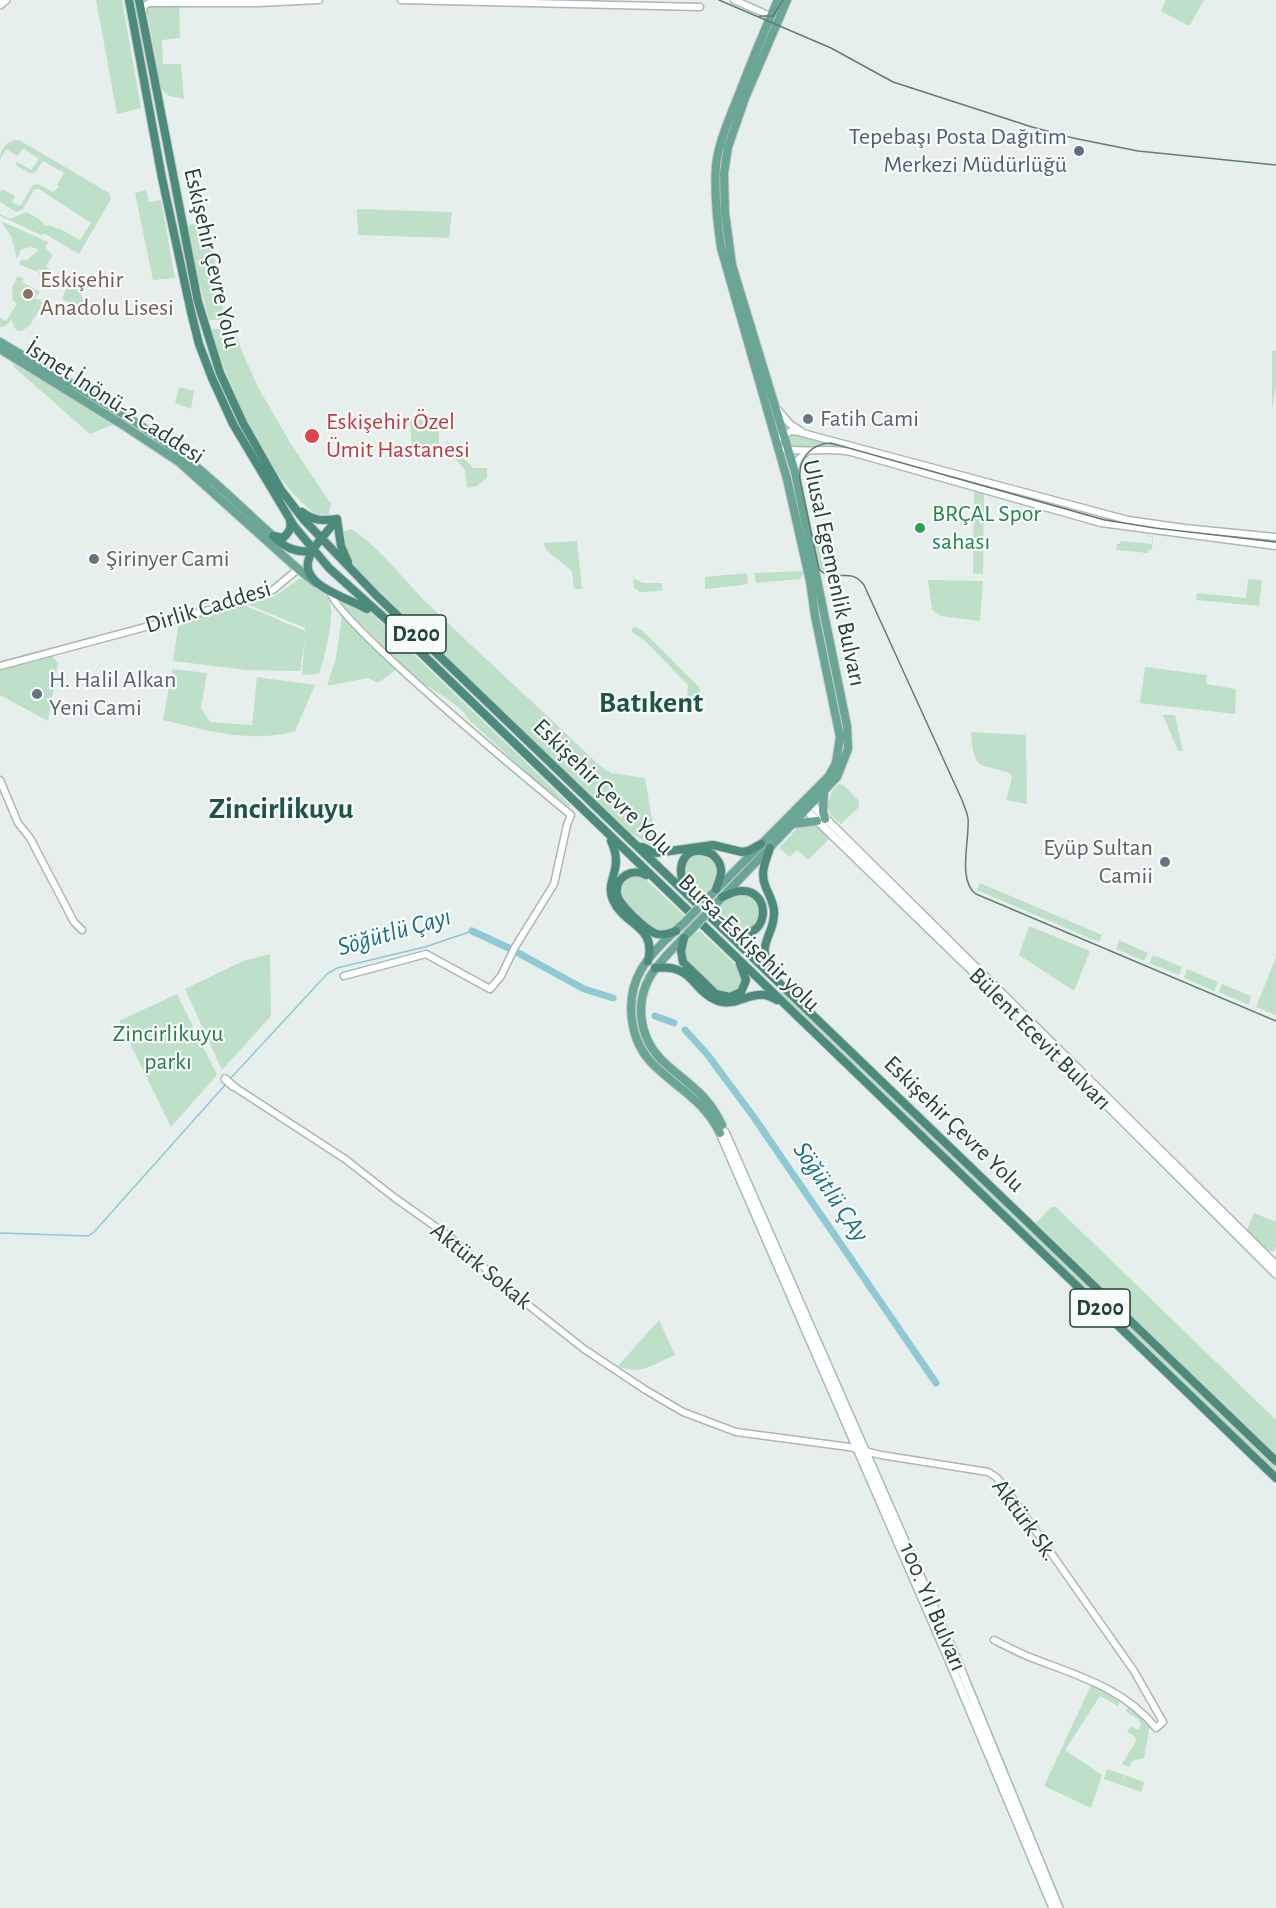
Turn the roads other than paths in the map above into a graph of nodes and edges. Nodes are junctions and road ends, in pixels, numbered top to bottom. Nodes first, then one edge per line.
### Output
1 (6, 0) edge
2 (129, 0) edge
3 (139, 0) edge
4 (319, 0) edge
5 (401, 0) edge
6 (431, 0) edge
7 (734, 0) edge
8 (778, 0) edge
9 (787, 0) edge
10 (166, 1) edge
11 (0, 5) edge
12 (700, 6) dead end
13 (142, 17) junction
14 (774, 18) junction
15 (0, 342) edge
16 (0, 349) edge
17 (774, 406) junction
18 (807, 434) junction
19 (781, 443) junction
20 (807, 451) junction
21 (795, 472) junction
22 (285, 496) junction
23 (290, 519) junction
24 (337, 519) junction
25 (273, 536) junction
26 (1276, 537) edge
27 (322, 539) junction
28 (1276, 546) edge
29 (313, 551) junction
30 (298, 570) junction
31 (353, 572) junction
32 (316, 583) junction
33 (330, 591) junction
34 (389, 622) junction
35 (0, 666) edge
36 (0, 780) edge
37 (824, 791) junction
38 (806, 804) junction
39 (821, 820) junction
40 (792, 824) junction
41 (615, 827) junction
42 (608, 834) junction
43 (761, 844) junction
44 (770, 848) junction
45 (658, 883) junction
46 (716, 889) junction
47 (690, 897) junction
48 (722, 897) junction
49 (82, 930) dead end
50 (676, 930) junction
51 (725, 930) junction
52 (684, 938) junction
53 (734, 955) junction
54 (648, 961) junction
55 (655, 968) junction
56 (344, 976) dead end
57 (779, 983) junction
58 (783, 1002) junction
59 (225, 1079) dead end
60 (232, 1086) joint
61 (723, 1132) junction
62 (925, 1138) joint
63 (1276, 1265) edge
64 (1276, 1274) edge
65 (736, 1432) joint
66 (861, 1451) junction
67 (1276, 1461) edge
68 (1276, 1478) edge
69 (993, 1640) dead end
70 (1040, 1869) junction
71 (1053, 1908) edge
72 (1059, 1908) edge

1 - 11 main road
2 - 23 highway, Eskişehir Çevre Yolu / D200
3 - 13 highway, Eskişehir Çevre Yolu / D200
4 - 10 street
5 - 6 street
6 - 12 street
7 - 14 street
8 - 14 main road, Ulusal Egemenlik Bulvarı
9 - 14 main road, Ulusal Egemenlik Bulvarı
10 - 13 street
13 - 22 highway, Eskişehir Çevre Yolu / D200
14 - 17 main road, Ulusal Egemenlik Bulvarı
14 - 19 main road, Ulusal Egemenlik Bulvarı
15 - 25 main road, İsmet İnönü-2 Caddesi
16 - 30 main road, İsmet İnönü-2 Caddesi
17 - 18 street
17 - 19 main road, Ulusal Egemenlik Bulvarı
18 - 19 street
18 - 26 street
19 - 20 street
19 - 21 main road, Ulusal Egemenlik Bulvarı
19 - 38 main road, Ulusal Egemenlik Bulvarı
20 - 21 street
20 - 28 street
21 - 37 main road, Ulusal Egemenlik Bulvarı
22 - 24 highway
22 - 27 highway, Eskişehir Çevre Yolu / D200
23 - 25 highway
23 - 29 highway, Eskişehir Çevre Yolu / D200
24 - 27 highway
24 - 31 highway
25 - 29 highway
27 - 29 highway
27 - 31 highway, Eskişehir Çevre Yolu / D200
29 - 32 highway
29 - 34 highway, Bursa-Eskişehir yolu / D200
30 - 32 main road, İsmet İnönü-2 Caddesi
30 - 35 street, Dirlik Caddesi
31 - 41 highway, Eskişehir Çevre Yolu / D200
32 - 33 highway
33 - 34 highway
33 - 56 street
34 - 42 highway, Bursa-Eskişehir yolu / D200
36 - 49 street
37 - 38 main road, Ulusal Egemenlik Bulvarı
37 - 39 main road
38 - 39 main road, Bülent Ecevit Bulvarı
38 - 40 main road, Ulusal Egemenlik Bulvarı
38 - 43 main road, Ulusal Egemenlik Bulvarı
39 - 40 main road
39 - 63 main road, Bülent Ecevit Bulvarı
39 - 64 main road, Bülent Ecevit Bulvarı
40 - 44 main road, Ulusal Egemenlik Bulvarı
41 - 43 highway
41 - 47 highway, Eskişehir Çevre Yolu / D200
42 - 45 highway, Bursa-Eskişehir yolu / D200
42 - 54 highway
43 - 46 main road, Ulusal Egemenlik Bulvarı
44 - 48 main road, Ulusal Egemenlik Bulvarı
44 - 57 highway
45 - 50 highway
45 - 53 highway, Bursa-Eskişehir yolu / D200
46 - 47 highway
46 - 50 main road, Ulusal Egemenlik Bulvarı, bridge
47 - 51 highway, Eskişehir Çevre Yolu / D200
48 - 51 highway
48 - 52 main road, Ulusal Egemenlik Bulvarı, bridge
50 - 54 main road, Ulusal Egemenlik Bulvarı
51 - 57 highway, Eskişehir Çevre Yolu / D200
52 - 53 highway
52 - 55 main road, Ulusal Egemenlik Bulvarı
53 - 58 highway, Bursa-Eskişehir yolu / D200
54 - 61 main road, Ulusal Egemenlik Bulvarı
55 - 58 highway
55 - 61 main road, Ulusal Egemenlik Bulvarı
57 - 67 highway, Eskişehir Çevre Yolu / D200
58 - 62 highway, Bursa-Eskişehir yolu / D200
59 - 60 main road
60 - 65 street, Aktürk Sokak
61 - 66 main road, 100. Yıl Bulvarı
62 - 68 highway, Eskişehir Çevre Yolu / D200
65 - 66 street, Aktürk Sk.
66 - 69 street, Aktürk Sk.
66 - 70 main road, 100. Yıl Bulvarı
70 - 71 main road, 100. Yıl Bulvarı
70 - 72 main road, 100. Yıl Bulvarı

